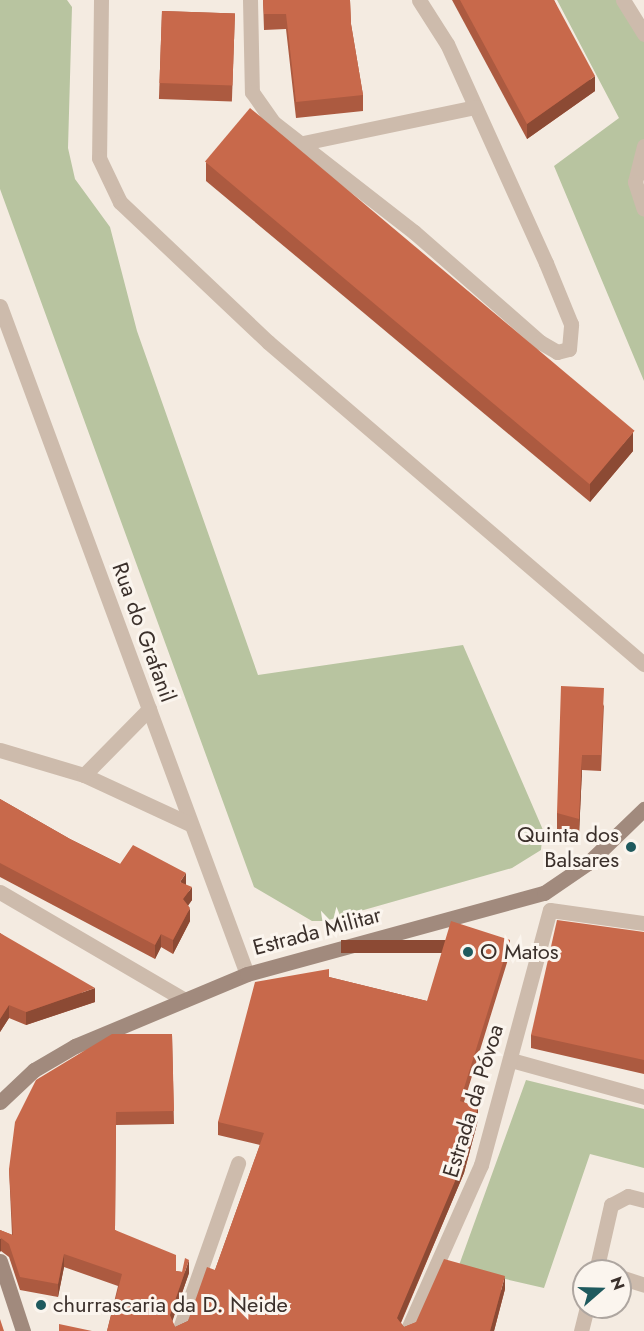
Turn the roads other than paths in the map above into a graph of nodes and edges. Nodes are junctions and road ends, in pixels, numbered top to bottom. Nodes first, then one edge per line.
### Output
1 (101, 0) edge
2 (250, 0) edge
3 (420, 0) edge
4 (623, 0) edge
5 (644, 34) edge
6 (475, 107) junction
7 (303, 143) junction
8 (644, 146) edge
9 (644, 209) edge
10 (0, 306) edge
11 (644, 664) edge
12 (148, 709) junction
13 (0, 750) edge
14 (84, 775) junction
15 (644, 809) edge
16 (190, 824) junction
17 (0, 892) edge
18 (544, 893) junction
19 (550, 910) junction
20 (644, 923) edge
21 (247, 974) junction
22 (185, 1000) junction
23 (511, 1060) junction
24 (644, 1097) edge
25 (0, 1102) edge
26 (238, 1163) dead end
27 (644, 1200) edge
28 (600, 1259) edge
29 (0, 1261) edge
30 (23, 1331) edge
31 (179, 1331) edge
32 (407, 1331) edge

1 - 11 street
2 - 7 street
3 - 6 street
4 - 5 street
6 - 7 street
6 - 7 street
8 - 9 street
10 - 12 street, Rua do Grafanil
12 - 14 street
12 - 16 street, Rua do Grafanil
13 - 14 street
14 - 16 street
15 - 18 street, Estrada Militar
16 - 21 street, Rua do Grafanil
17 - 22 street
18 - 19 street
18 - 21 street, Estrada Militar
19 - 20 street
19 - 23 street, Estrada da Póvoa
21 - 22 street, Estrada Militar
22 - 25 street, Estrada Militar
23 - 24 street
23 - 32 street, Estrada da Póvoa
26 - 31 street
27 - 28 street
29 - 30 street

